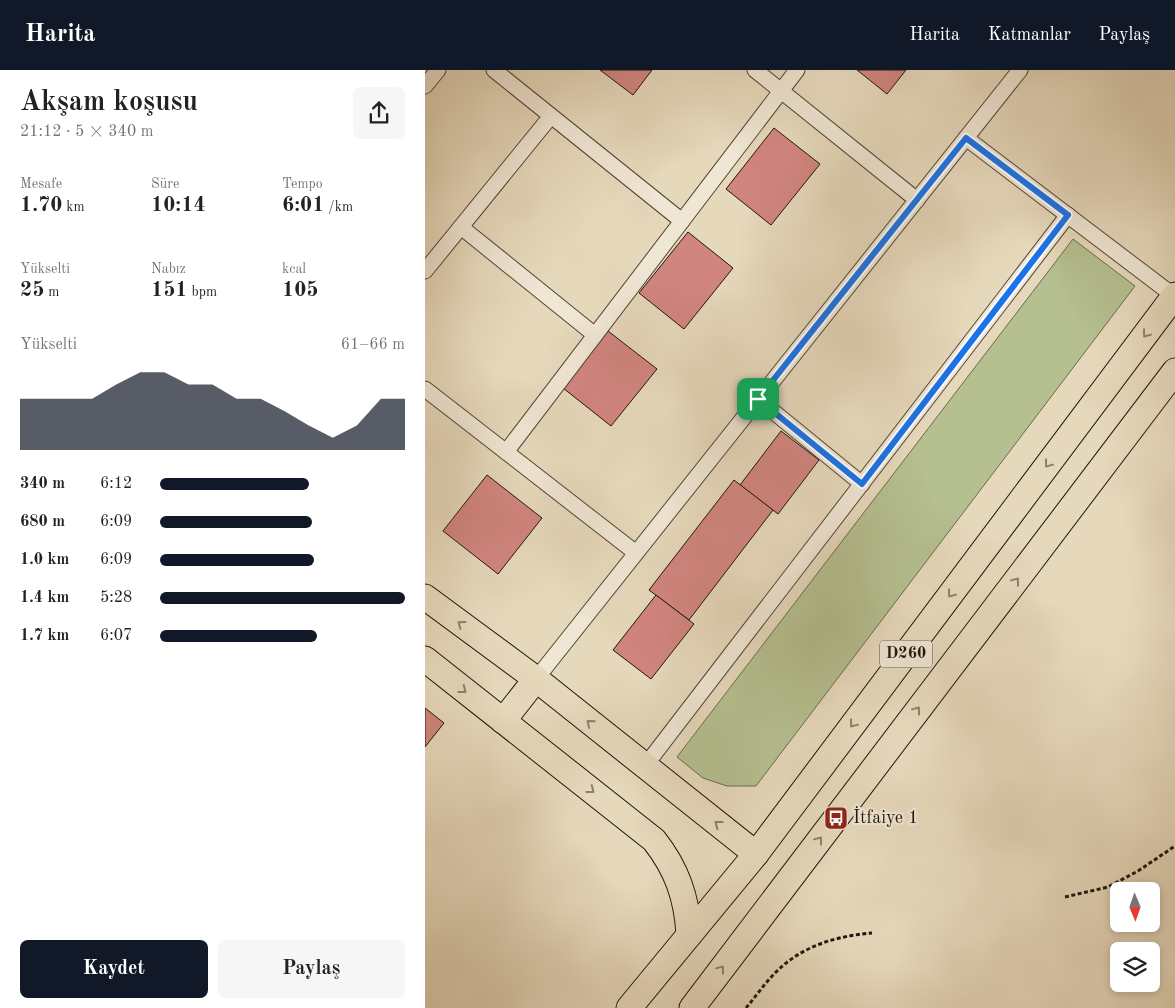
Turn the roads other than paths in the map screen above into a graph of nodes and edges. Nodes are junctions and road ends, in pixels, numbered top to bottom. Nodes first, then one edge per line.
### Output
1 (438, 70) edge
2 (494, 70) edge
3 (755, 70) edge
4 (797, 70) edge
5 (1020, 70) edge
6 (425, 86) edge
7 (781, 91) junction
8 (551, 116) junction
9 (966, 138) junction
10 (917, 200) junction
11 (1068, 215) junction
12 (682, 221) junction
13 (461, 227) junction
14 (425, 271) edge
15 (1175, 295) edge
16 (595, 335) junction
17 (1175, 371) edge
18 (425, 389) edge
19 (758, 399) junction
20 (506, 452) junction
21 (862, 484) junction
22 (636, 553) junction
23 (426, 600) edge
24 (425, 659) edge
25 (535, 679) junction
26 (503, 721) junction
27 (645, 766) junction
28 (756, 854) junction
29 (689, 935) junction
30 (629, 1008) edge
31 (691, 1008) edge

1 - 6 street
2 - 8 street
3 - 7 street
4 - 7 street
5 - 9 street
7 - 10 street
7 - 12 street
8 - 12 street
8 - 13 street
9 - 10 street
9 - 11 street
10 - 19 street
11 - 15 street
11 - 21 street
12 - 16 street
13 - 14 street
13 - 16 street
15 -> 28 highway, D260
16 - 20 street
31 -> 17 highway, D260
18 - 20 street
19 - 21 street
19 - 22 street
20 - 22 street
21 - 27 street
22 - 25 street
25 -> 23 highway
24 -> 26 highway
25 - 26 highway
27 -> 25 highway
26 -> 29 highway
28 -> 27 highway
28 - 29 highway, D260
29 - 30 highway, D260

